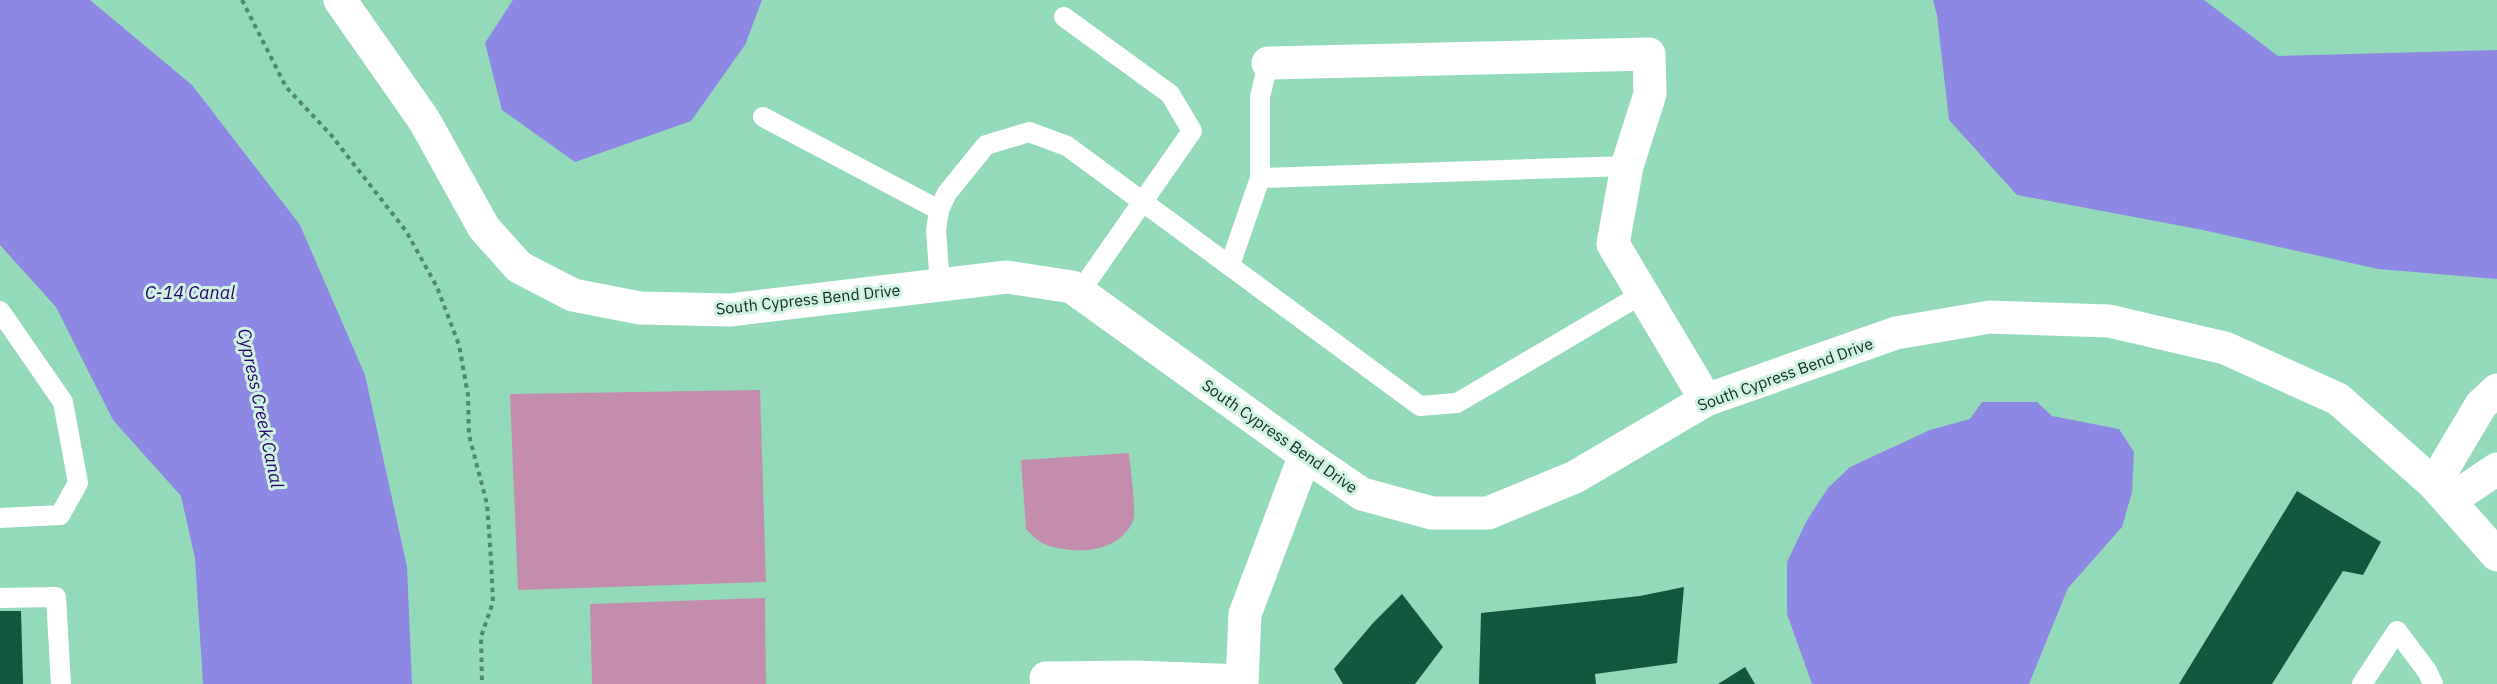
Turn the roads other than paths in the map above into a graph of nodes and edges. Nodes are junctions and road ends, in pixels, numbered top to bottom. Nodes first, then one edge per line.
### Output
1 (340, 0) edge
2 (1064, 17) dead end
3 (1268, 63) joint
4 (763, 117) dead end
5 (1627, 166) junction
6 (1260, 178) junction
7 (1143, 201) junction
8 (939, 210) junction
9 (1230, 265) junction
10 (940, 285) junction
11 (1079, 293) junction
12 (1644, 293) junction
13 (0, 311) edge
14 (2497, 390) edge
15 (1706, 400) junction
16 (1305, 456) junction
17 (2497, 469) edge
18 (2442, 493) junction
19 (0, 518) edge
20 (2497, 555) edge
21 (0, 598) edge
22 (1242, 682) edge
23 (61, 684) edge
24 (1047, 684) edge
25 (2362, 684) edge
26 (2433, 684) edge

1 - 10 street, South Cypress Bend Drive
2 - 7 lane
3 - 5 street
3 - 6 lane
4 - 8 lane
5 - 6 lane
5 - 12 street
6 - 9 lane
7 - 8 lane
7 - 9 lane
7 - 11 lane
8 - 10 lane
9 - 12 lane
10 - 11 street, South Cypress Bend Drive
11 - 16 street, South Cypress Bend Drive
12 - 15 street
13 - 19 lane
14 - 18 street
15 - 16 street, South Cypress Bend Drive
15 - 18 street, South Cypress Bend Drive
16 - 22 street
17 - 18 street
18 - 20 street, South Cypress Bend Drive
21 - 23 lane
22 - 24 street
25 - 26 lane

